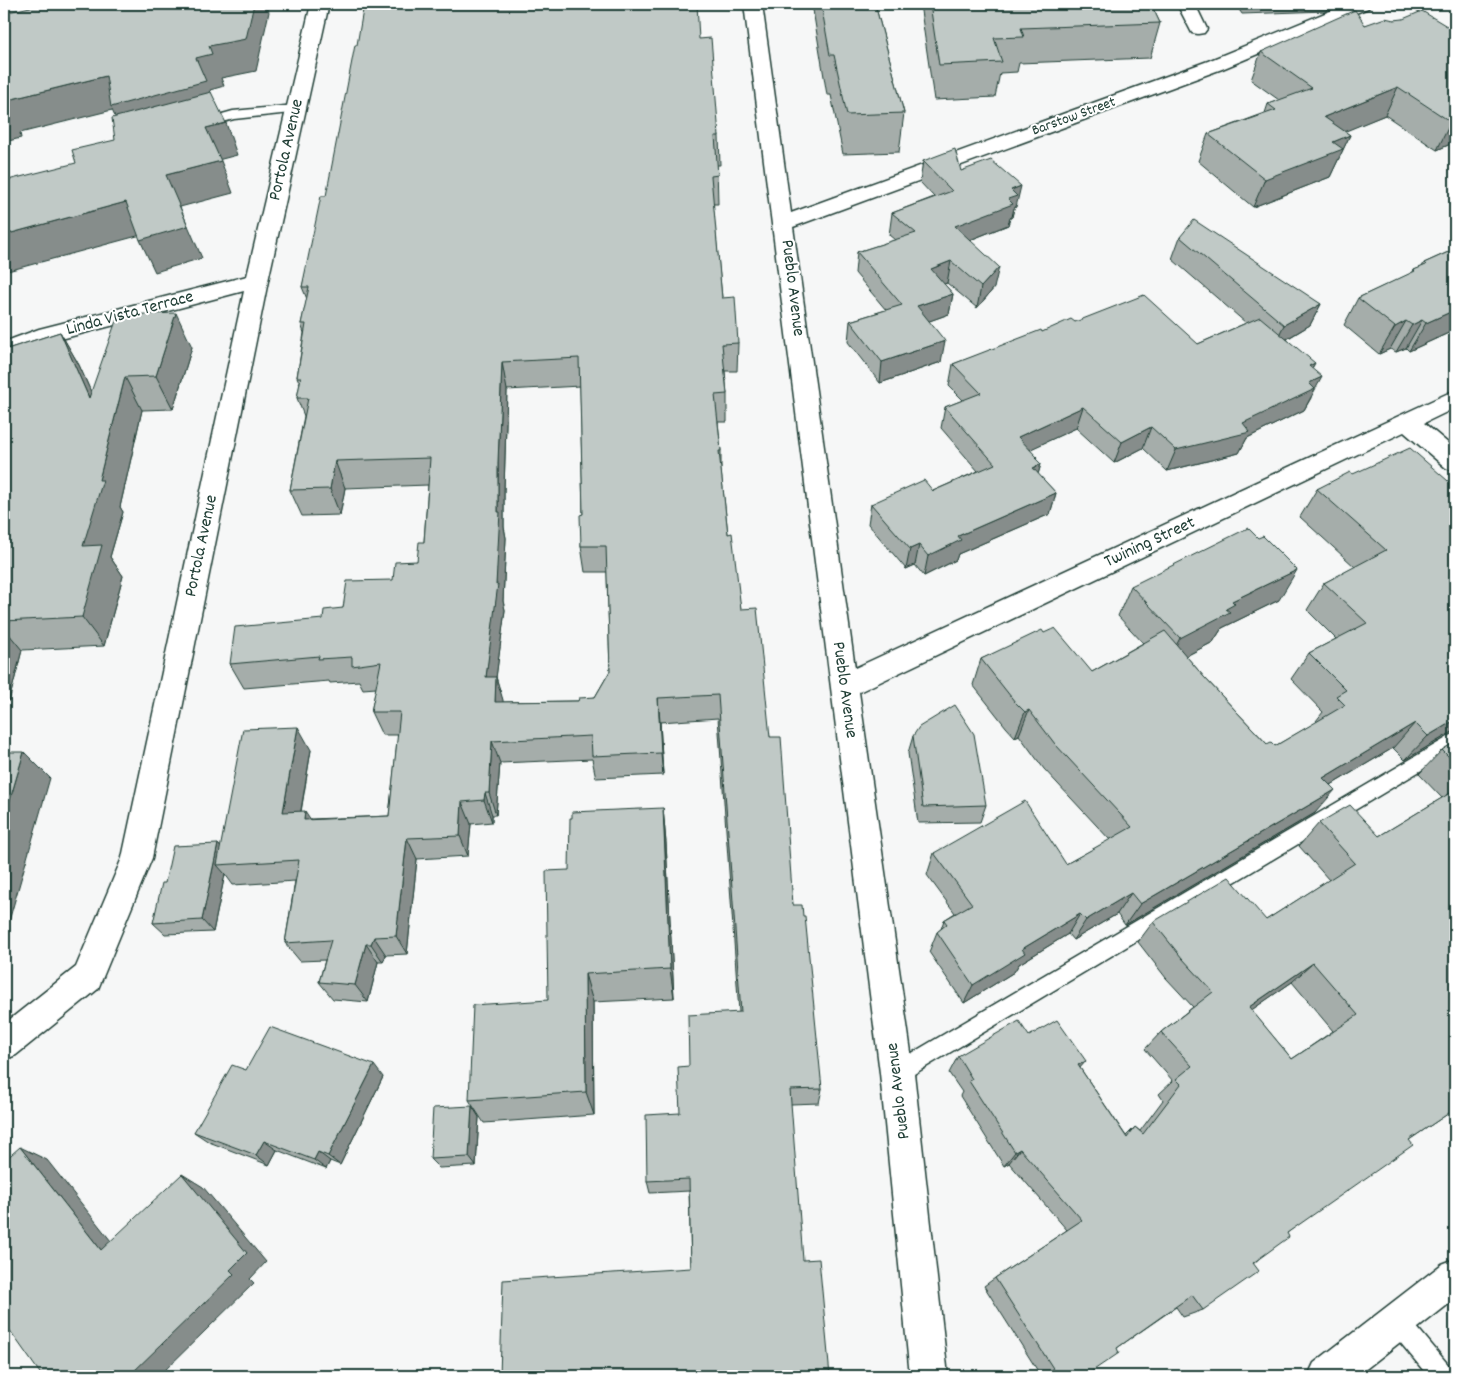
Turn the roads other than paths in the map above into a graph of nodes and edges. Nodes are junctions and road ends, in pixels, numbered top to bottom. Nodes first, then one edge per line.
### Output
1 (320, 4) edge
2 (753, 4) edge
3 (772, 4) edge
4 (1186, 4) edge
5 (1362, 4) edge
6 (1198, 29) dead end
7 (296, 109) junction
8 (186, 128) edge
9 (783, 223) junction
10 (257, 280) junction
11 (4, 351) edge
12 (1455, 398) edge
13 (1407, 422) junction
14 (1455, 462) edge
15 (844, 686) junction
16 (1455, 741) edge
17 (4, 1044) edge
18 (897, 1073) junction
19 (1455, 1277) edge
20 (1398, 1322) junction
21 (928, 1376) edge
22 (1327, 1376) edge
23 (1443, 1376) edge

1 - 7 street, Portola Avenue
2 - 3 lane
2 - 9 street, Pueblo Avenue
4 - 6 street
5 - 9 street, Barstow Street
7 - 8 lane
7 - 10 street, Portola Avenue
9 - 15 street, Pueblo Avenue
10 - 11 street, Linda Vista Terrace
10 - 17 street, Portola Avenue
12 - 13 street, Twining Street
13 - 14 street
13 - 15 street, Twining Street
15 - 18 street, Pueblo Avenue
16 - 18 lane
18 - 21 street, Pueblo Avenue
19 - 20 street
20 - 22 street
20 - 23 lane

